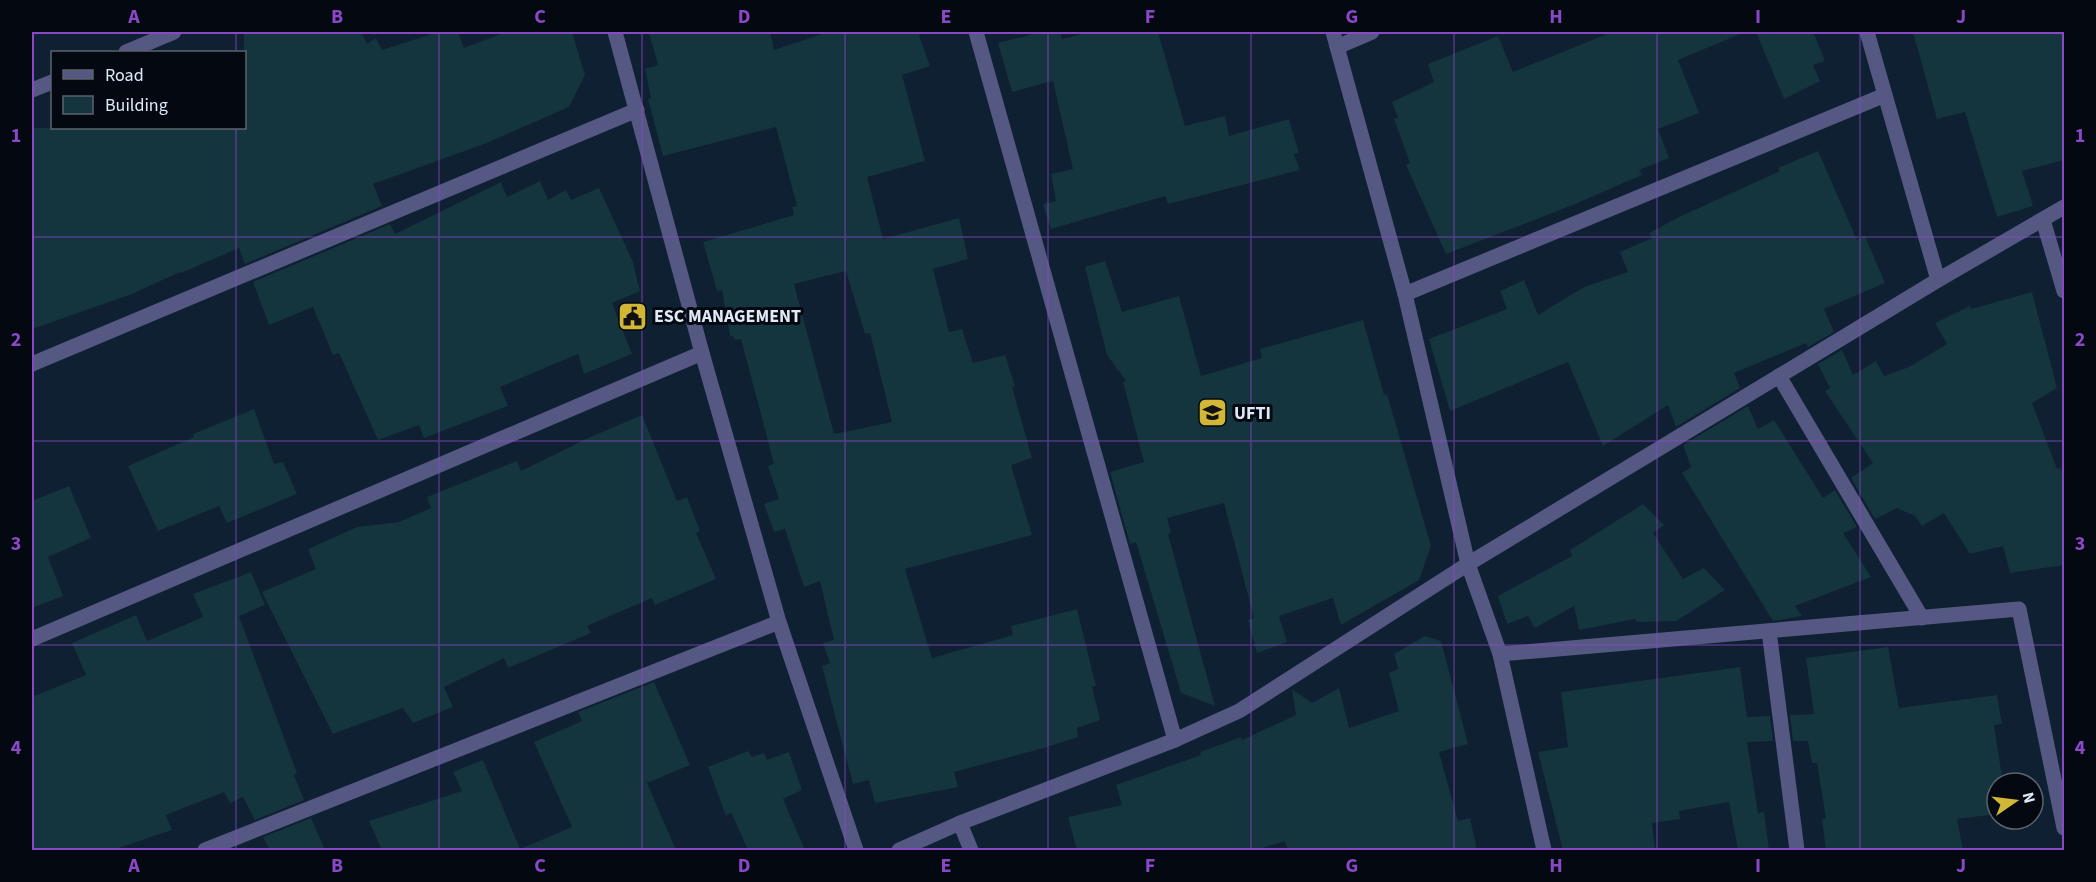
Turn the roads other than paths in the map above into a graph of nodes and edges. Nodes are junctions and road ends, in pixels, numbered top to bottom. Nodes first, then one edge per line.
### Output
1 (174, 32) edge
2 (615, 32) edge
3 (976, 32) edge
4 (1333, 32) edge
5 (1372, 32) edge
6 (1867, 32) edge
7 (1337, 47) junction
8 (128, 51) edge
9 (51, 82) edge
10 (32, 90) edge
11 (1885, 95) junction
12 (637, 110) junction
13 (2064, 207) edge
14 (2043, 220) junction
15 (1938, 280) junction
16 (2064, 291) edge
17 (1405, 294) junction
18 (702, 353) junction
19 (32, 364) edge
20 (1779, 376) junction
21 (1468, 564) junction
22 (1922, 618) junction
23 (779, 622) junction
24 (1769, 631) junction
25 (32, 639) edge
26 (1500, 654) junction
27 (1175, 740) junction
28 (960, 823) junction
29 (2064, 828) edge
30 (205, 850) edge
31 (856, 850) edge
32 (899, 850) edge
33 (971, 850) edge
34 (1544, 850) edge
35 (1797, 850) edge

1 - 8 street
2 - 12 street
3 - 27 street
4 - 7 street
5 - 7 street
6 - 11 street
7 - 17 street
9 - 10 street
11 - 15 street
11 - 17 street
12 - 18 street
12 - 19 street
13 - 14 street
14 - 15 street
14 - 16 street
15 - 20 street
17 - 21 street
18 - 23 street
18 - 25 street
20 - 21 street
20 - 22 street
21 - 26 street
21 - 27 street
22 - 24 street
22 - 29 street
23 - 30 street
23 - 31 street
24 - 26 street
24 - 35 street
26 - 34 street
27 - 28 street
28 - 32 street
28 - 33 street

